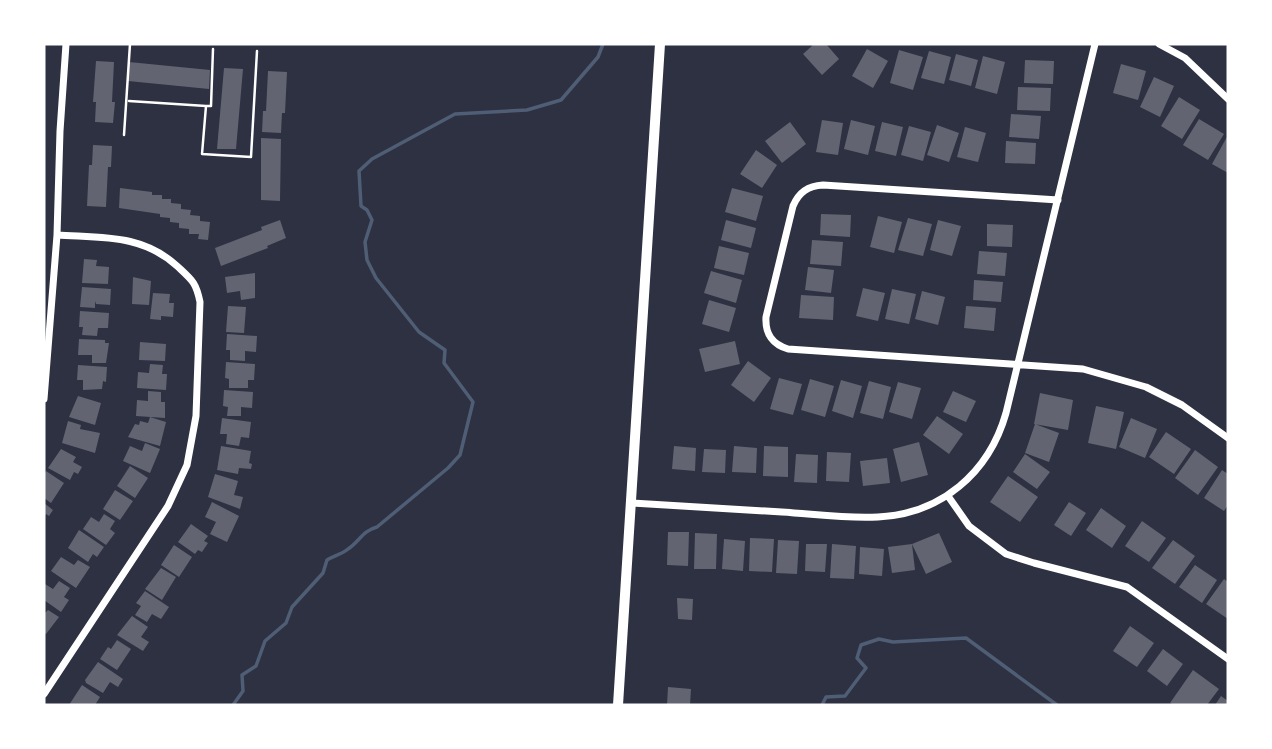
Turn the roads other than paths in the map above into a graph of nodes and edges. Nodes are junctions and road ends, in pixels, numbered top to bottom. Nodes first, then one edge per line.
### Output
1 (66, 44) edge
2 (660, 44) edge
3 (1096, 44) edge
4 (1160, 44) edge
5 (1228, 99) edge
6 (1058, 200) junction
7 (57, 235) junction
8 (48, 316) edge
9 (1019, 363) junction
10 (44, 399) edge
11 (1228, 438) edge
12 (948, 496) junction
13 (632, 503) junction
14 (1228, 659) edge
15 (44, 694) edge
16 (618, 705) edge

1 - 7 street
2 - 13 street
3 - 6 street
4 - 5 street
6 - 9 street
6 - 9 street
7 - 8 street
7 - 15 street
8 - 10 street
9 - 11 street
9 - 12 street
12 - 13 street
12 - 14 street
13 - 16 street

